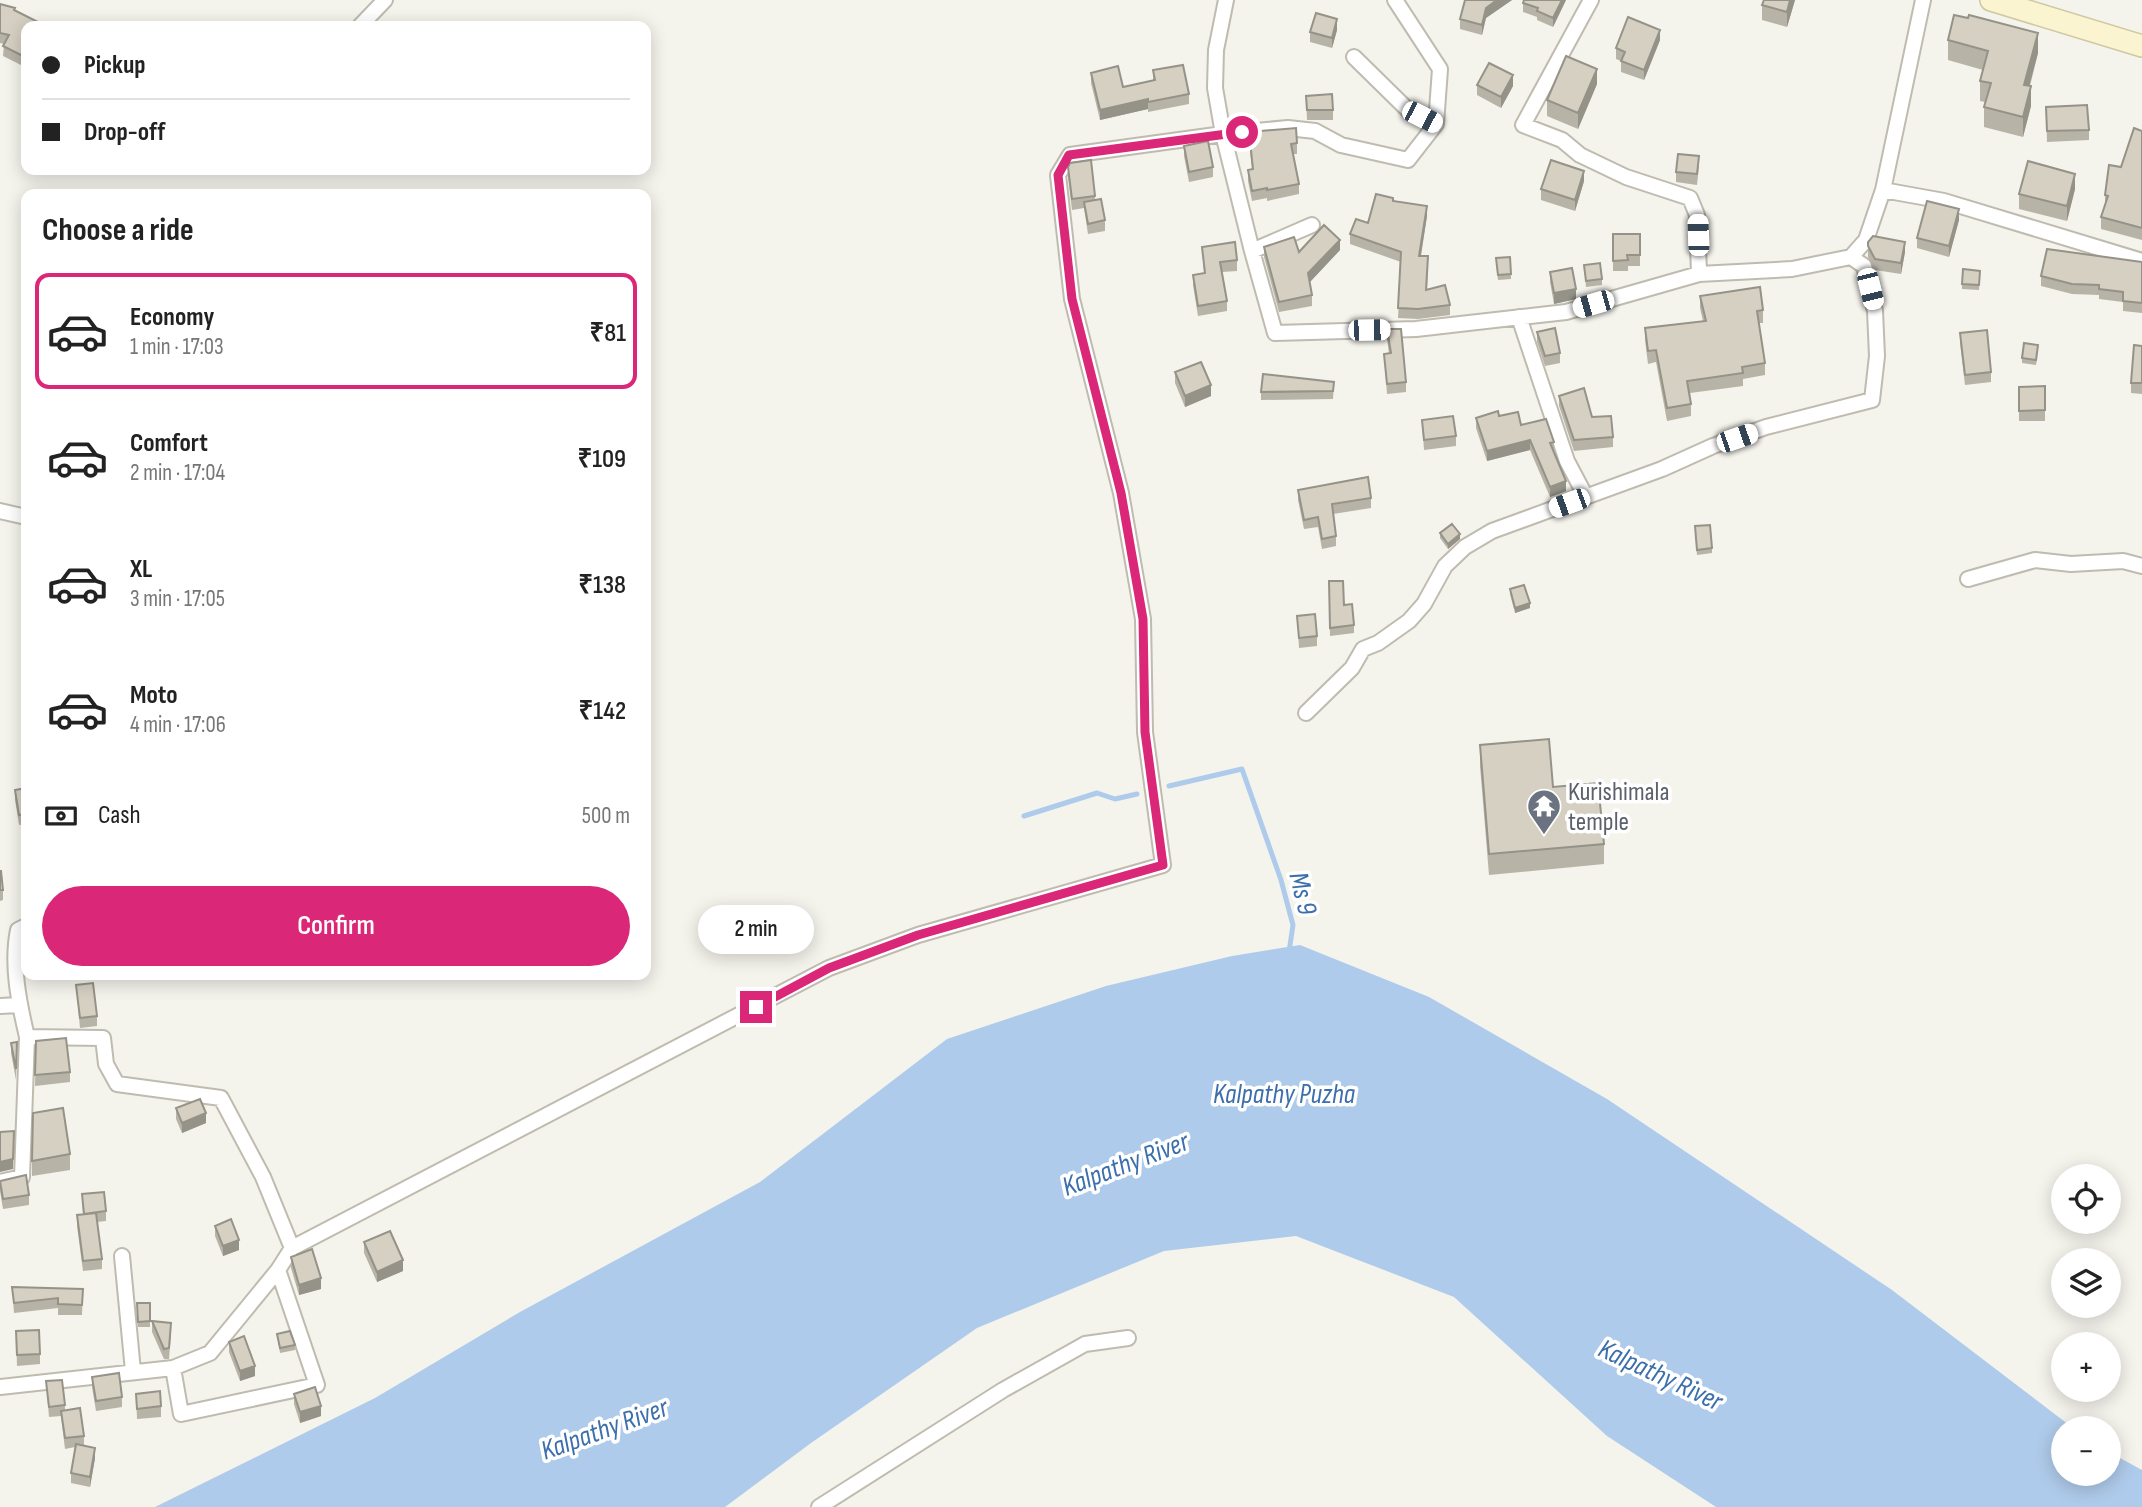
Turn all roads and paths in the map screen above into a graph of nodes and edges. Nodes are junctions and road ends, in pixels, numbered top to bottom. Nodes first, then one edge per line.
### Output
1 (385, 0) edge
2 (1226, 0) edge
3 (1395, 0) edge
4 (1591, 0) edge
5 (1923, 0) edge
6 (1991, 0) edge
7 (365, 21) edge
8 (2142, 46) edge
9 (1354, 57) dead end
10 (1436, 124) junction
11 (1223, 134) junction
12 (1883, 190) junction
13 (1312, 225) dead end
14 (1252, 251) junction
15 (1851, 257) junction
16 (2142, 261) edge
17 (1699, 274) junction
18 (1519, 317) junction
19 (1586, 497) junction
20 (0, 511) edge
21 (21, 516) edge
22 (2142, 566) edge
23 (1968, 579) dead end
24 (1306, 713) dead end
25 (21, 928) edge
26 (19, 1004) junction
27 (0, 1006) edge
28 (27, 1037) junction
29 (0, 1182) edge
30 (292, 1248) junction
31 (122, 1256) dead end
32 (278, 1270) junction
33 (1128, 1338) dead end
34 (173, 1367) junction
35 (134, 1371) junction
36 (0, 1387) edge
37 (819, 1507) edge

1 - 7 street
2 - 11 street
3 - 10 street
4 - 17 street
5 - 12 street
6 - 8 main road
9 - 10 street
10 - 11 street
11 - 14 street
11 - 30 street
12 - 15 street
12 - 16 street
13 - 14 street
14 - 18 street
15 - 17 street
15 - 19 street
17 - 18 street
18 - 19 street
19 - 24 street
20 - 21 street
22 - 23 street
25 - 26 street
26 - 27 street
26 - 28 street
28 - 29 street
28 - 30 street
30 - 32 street
31 - 35 street
32 - 34 street
32 - 34 street
33 - 37 street
34 - 35 street
35 - 36 street

